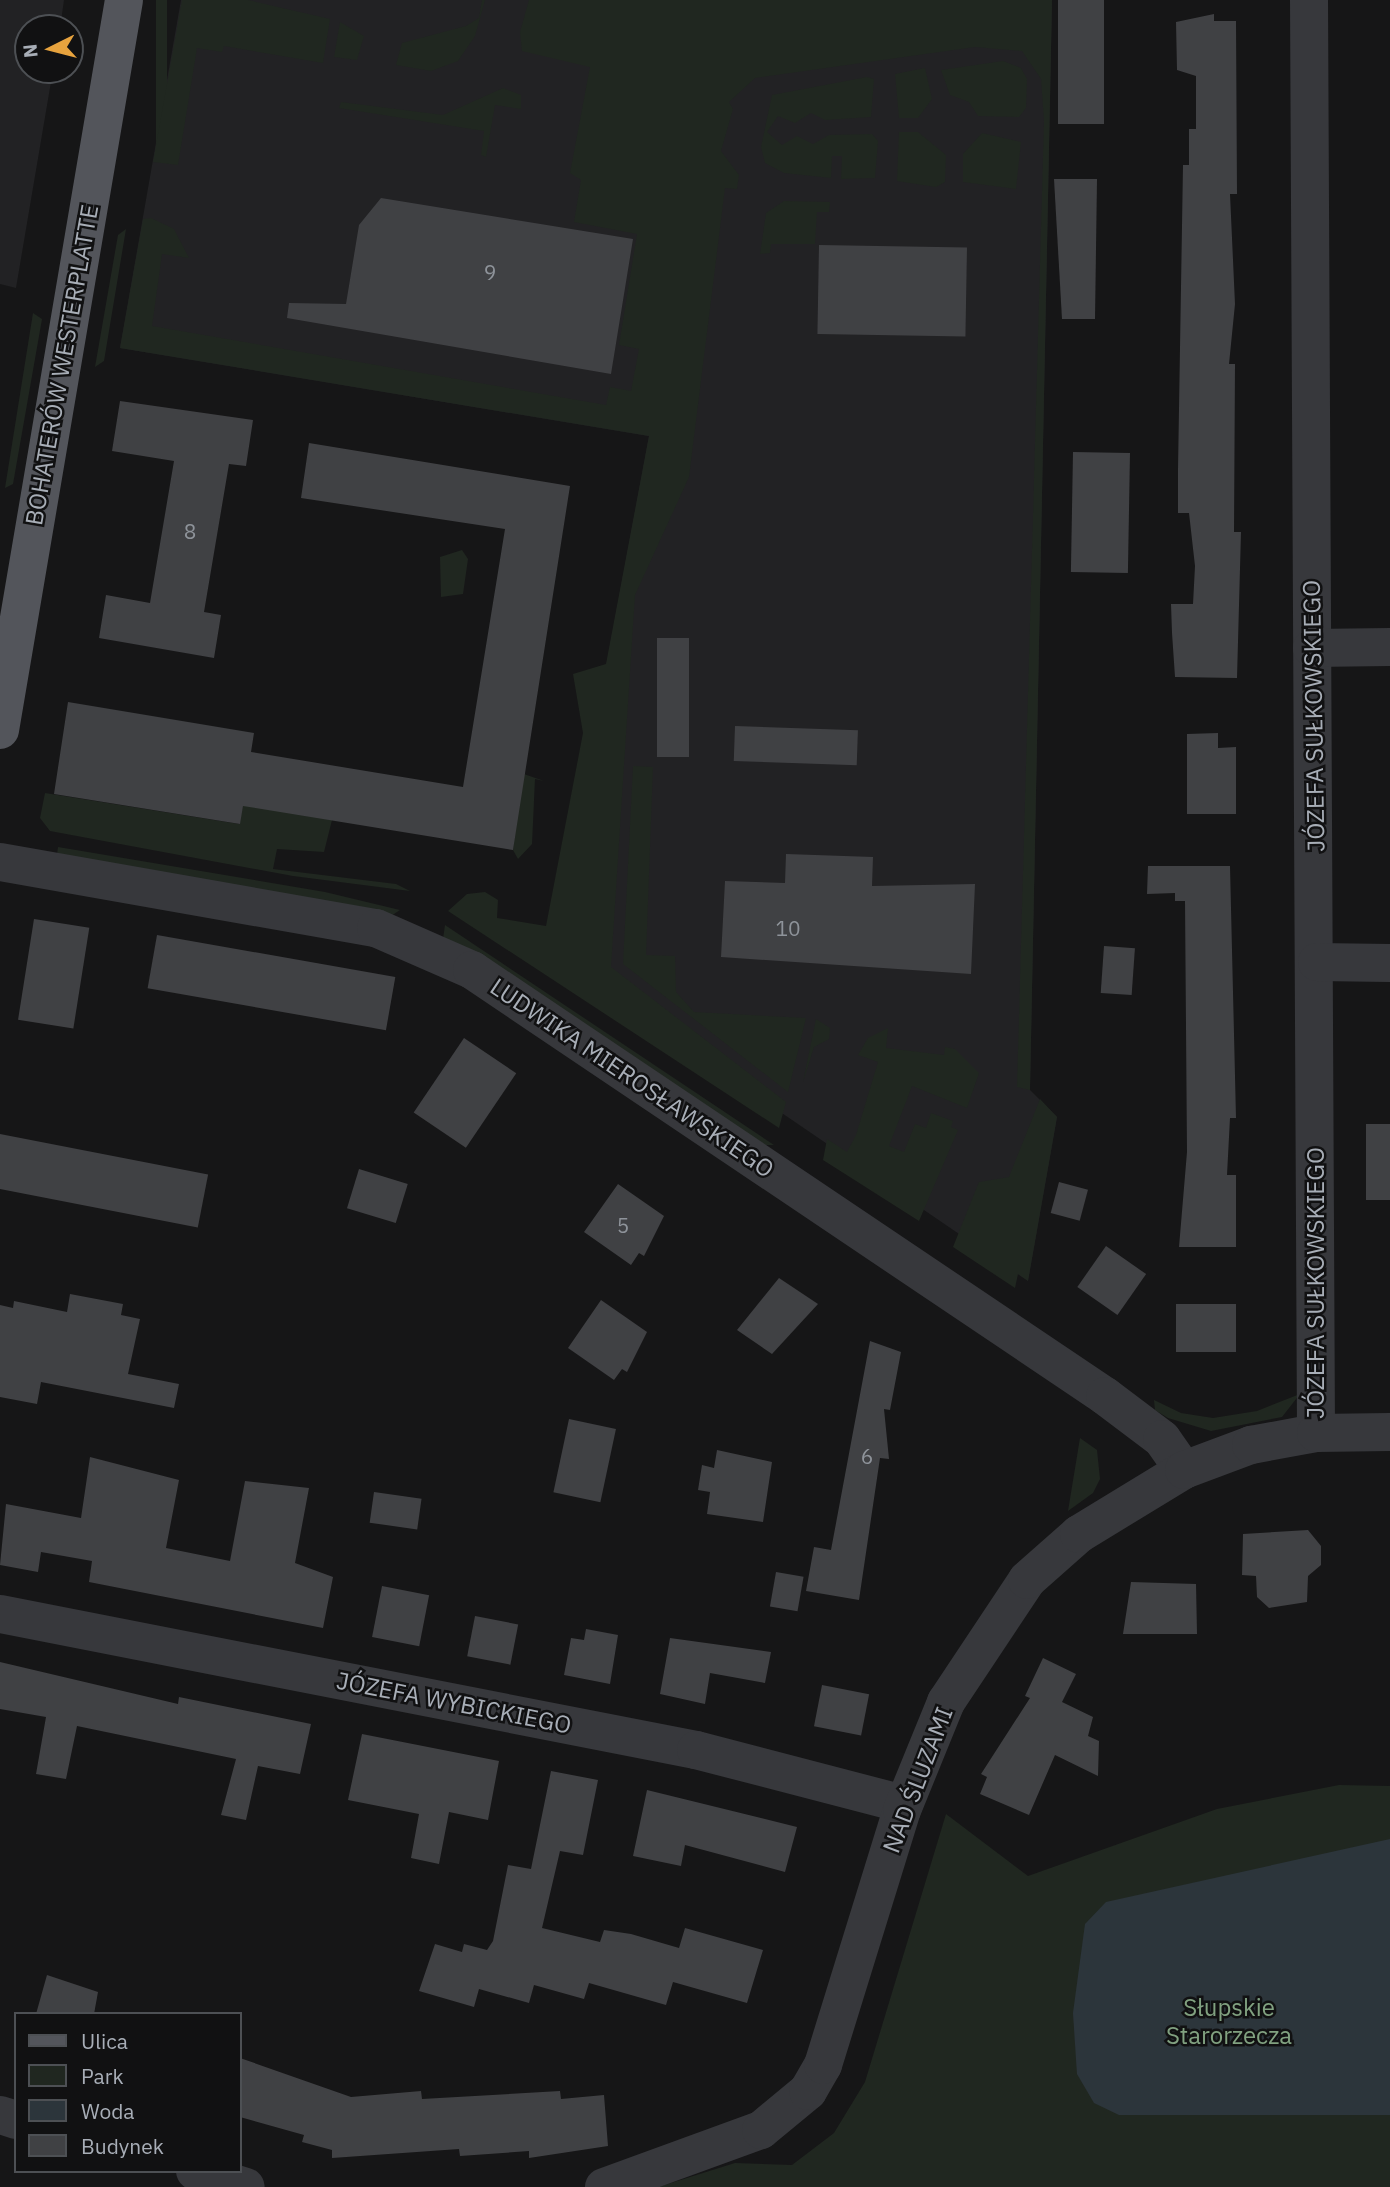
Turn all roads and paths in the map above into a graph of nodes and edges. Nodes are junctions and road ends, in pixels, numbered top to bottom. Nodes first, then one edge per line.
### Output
1 (124, 0) edge
2 (1309, 0) edge
3 (1390, 647) edge
4 (1312, 648) junction
5 (0, 730) edge
6 (0, 862) edge
7 (1317, 962) junction
8 (1390, 962) edge
9 (1390, 1432) edge
10 (1316, 1433) junction
11 (1184, 1470) junction
12 (0, 1614) edge
13 (904, 1804) junction
14 (201, 2173) edge
15 (246, 2187) edge
16 (604, 2187) edge

1 - 5 main road, BOHATERÓW WESTERPLATTE
2 - 4 street, JÓZEFA SUŁKOWSKIEGO
3 - 4 street
4 - 7 street, JÓZEFA SUŁKOWSKIEGO
6 - 11 street, LUDWIKA MIEROSŁAWSKIEGO
7 - 8 street
7 - 10 street, JÓZEFA SUŁKOWSKIEGO
9 - 10 street, NAD ŚLUZAMI
10 - 11 street, NAD ŚLUZAMI
11 - 13 street, NAD ŚLUZAMI
12 - 13 street, JÓZEFA WYBICKIEGO
13 - 16 street, NAD ŚLUZAMI
14 - 15 street

